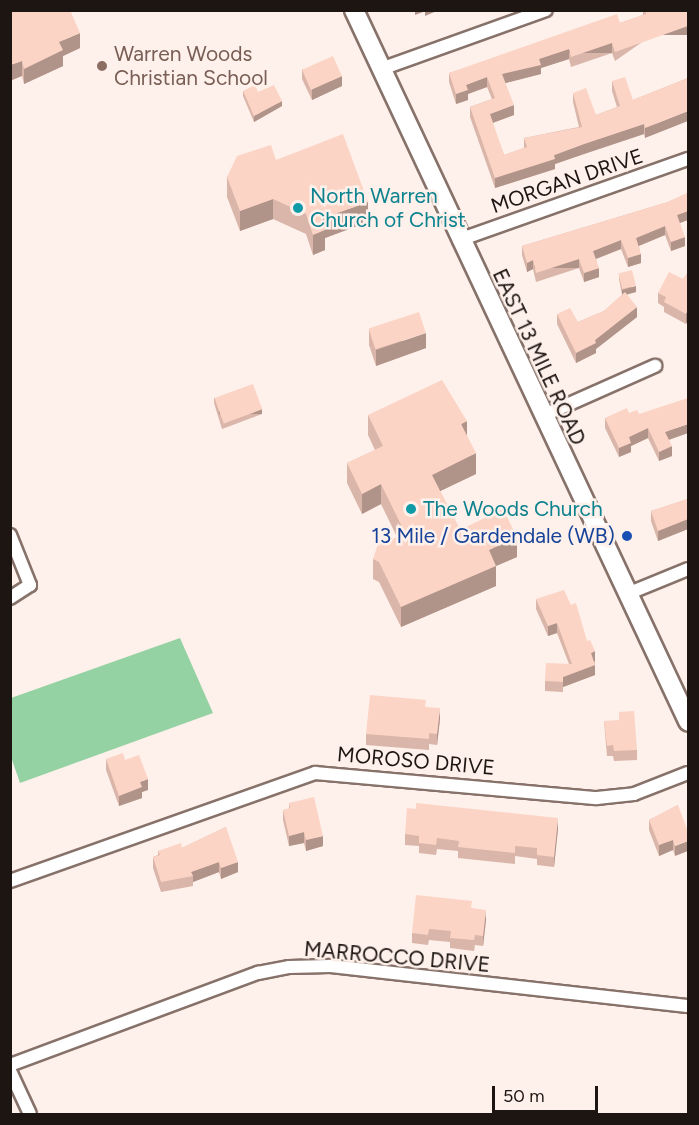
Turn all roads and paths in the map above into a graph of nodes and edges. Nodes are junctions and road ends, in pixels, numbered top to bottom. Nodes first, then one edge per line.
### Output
1 (354, 10) edge
2 (546, 10) edge
3 (381, 69) junction
4 (688, 159) edge
5 (459, 240) junction
6 (655, 366) dead end
7 (542, 416) junction
8 (10, 535) edge
9 (688, 569) edge
10 (627, 594) junction
11 (10, 598) edge
12 (688, 721) edge
13 (688, 773) edge
14 (10, 881) edge
15 (688, 1006) edge
16 (10, 1065) edge
17 (10, 1071) edge
18 (30, 1114) edge

1 - 3 main road, EAST 13 MILE ROAD
2 - 3 street
3 - 5 main road, EAST 13 MILE ROAD
4 - 5 street, MORGAN DRIVE
5 - 7 main road, EAST 13 MILE ROAD
6 - 7 street
7 - 10 main road, EAST 13 MILE ROAD
8 - 11 street
9 - 10 street
10 - 12 main road, EAST 13 MILE ROAD
13 - 14 street, MOROSO DRIVE
15 - 16 street, MARROCCO DRIVE
17 - 18 street

